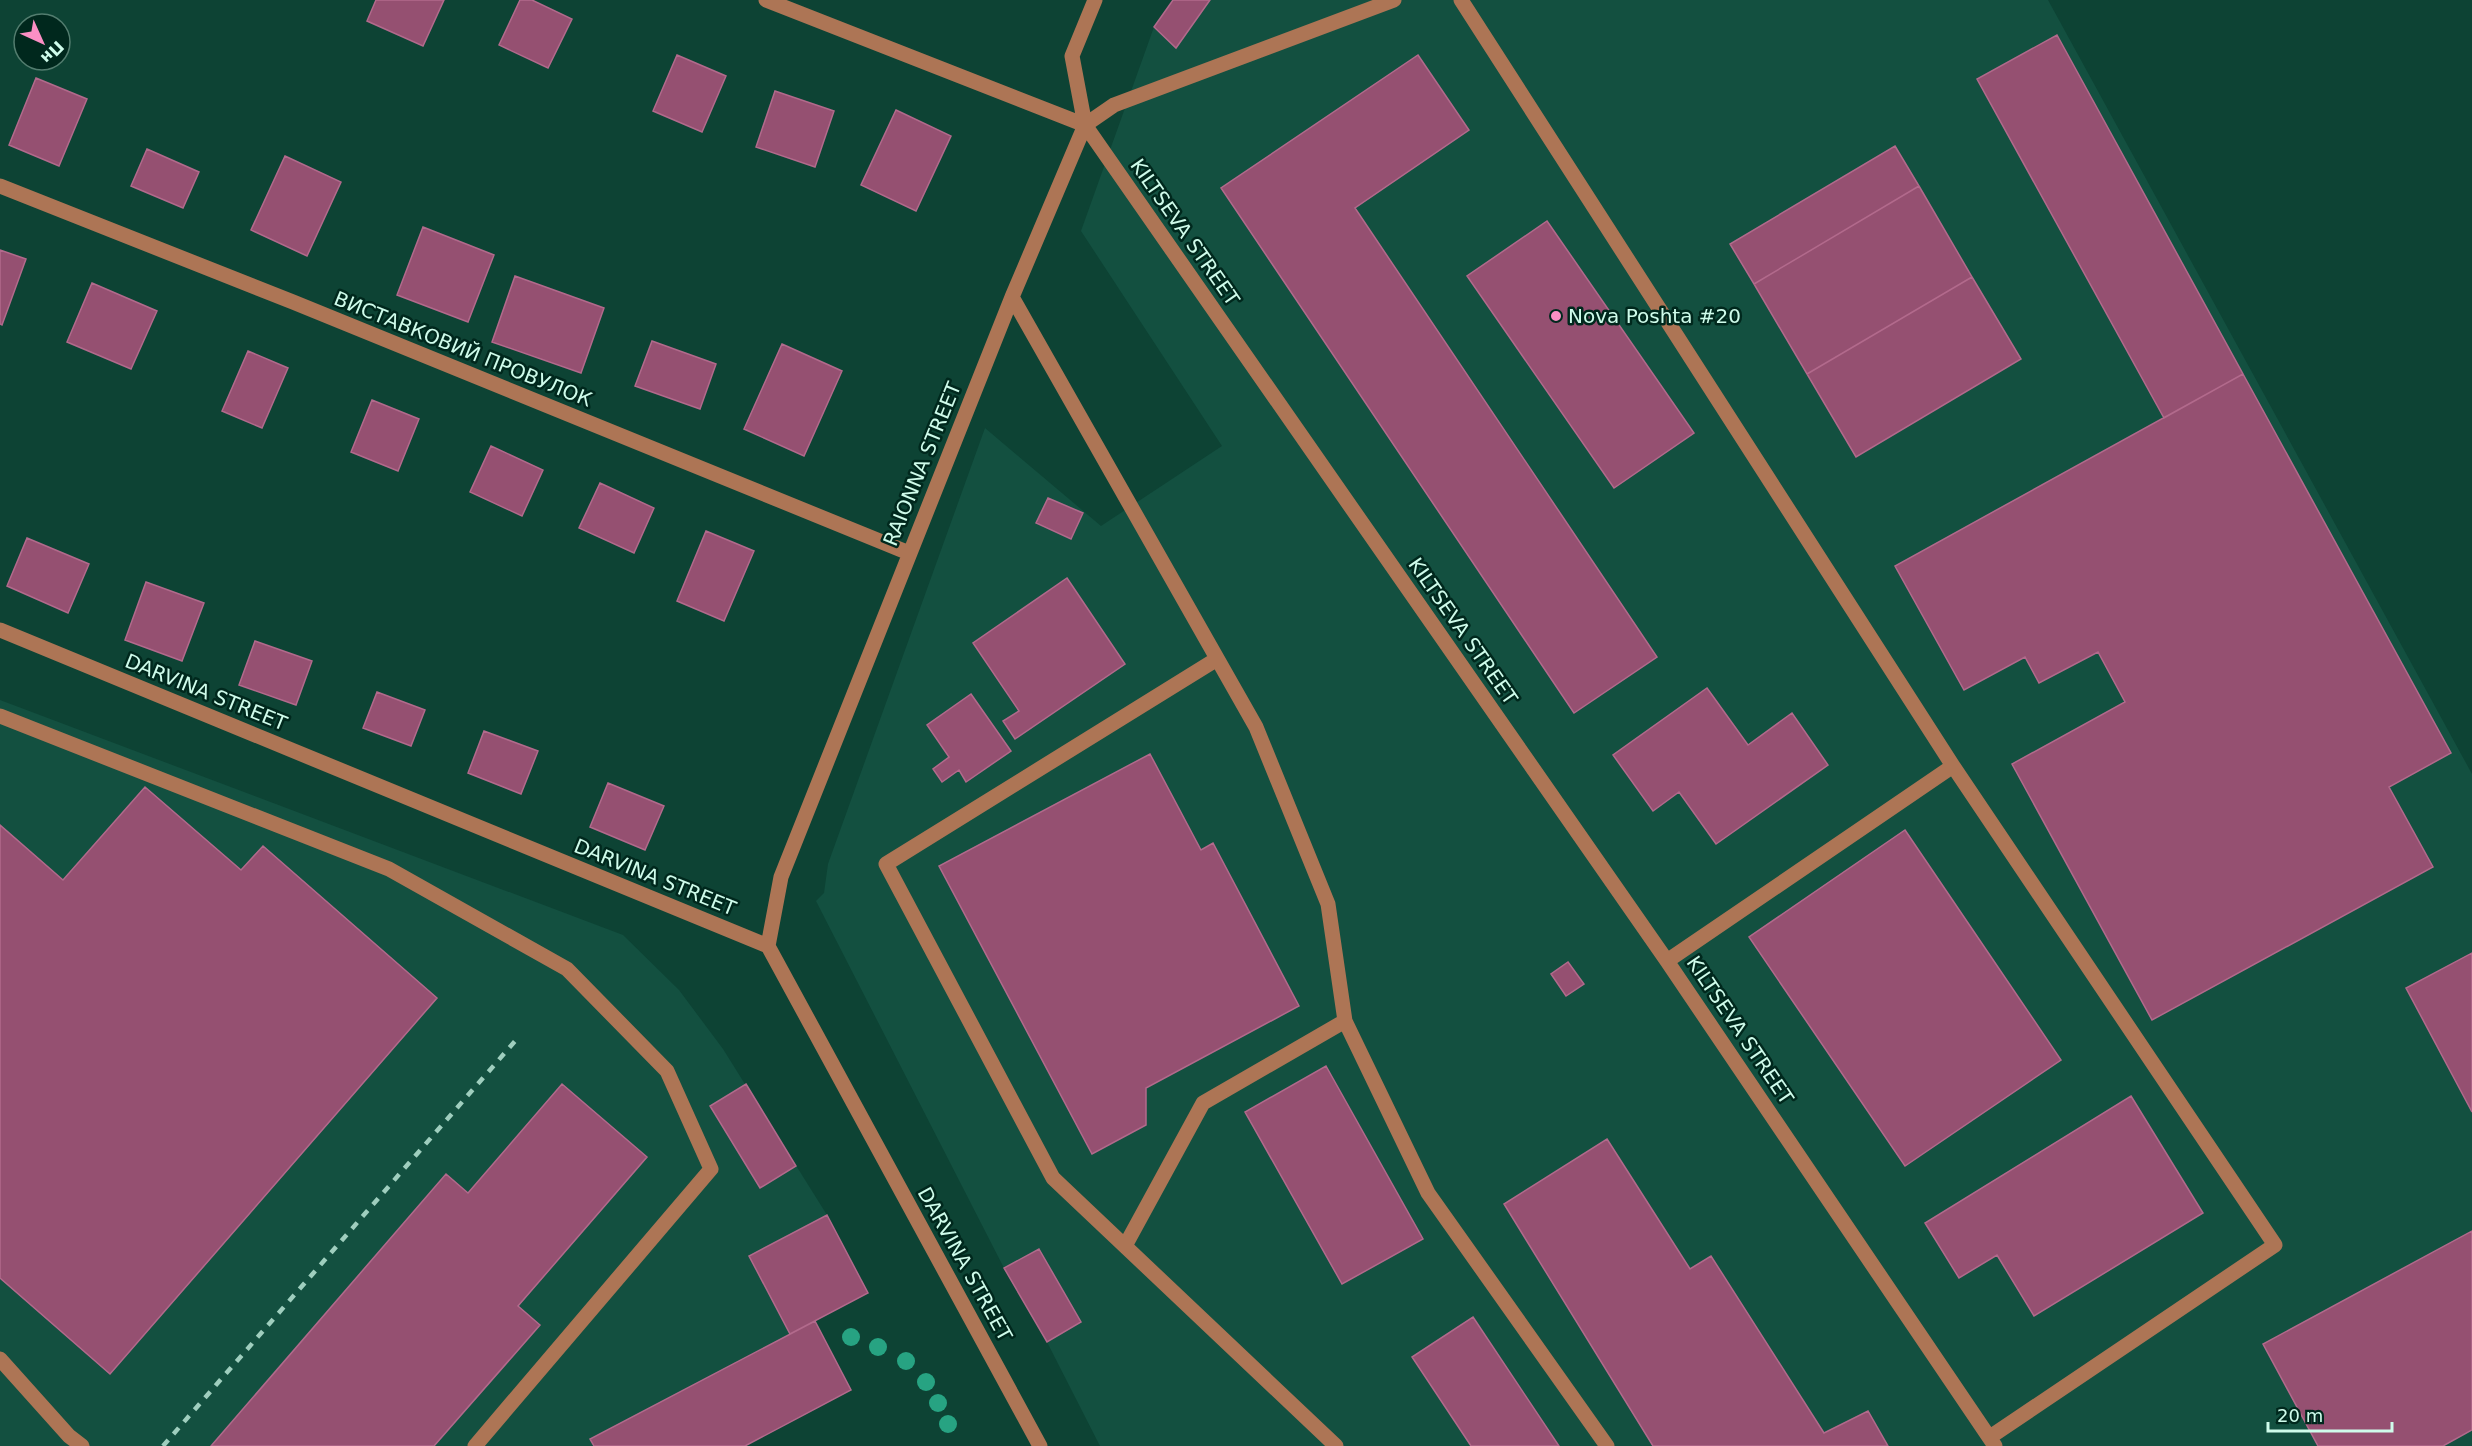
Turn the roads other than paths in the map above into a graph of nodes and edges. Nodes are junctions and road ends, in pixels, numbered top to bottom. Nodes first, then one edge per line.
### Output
1 (766, 0) edge
2 (1095, 0) edge
3 (1394, 0) edge
4 (1461, 0) edge
5 (1085, 125) junction
6 (0, 186) edge
7 (1012, 297) junction
8 (909, 553) junction
9 (0, 630) edge
10 (1217, 659) junction
11 (0, 716) edge
12 (1953, 766) junction
13 (768, 946) junction
14 (1668, 961) junction
15 (1345, 1021) junction
16 (1125, 1246) junction
17 (0, 1359) edge
18 (1992, 1442) edge
19 (81, 1446) edge
20 (475, 1446) edge
21 (1040, 1446) edge
22 (1336, 1446) edge
23 (1607, 1446) edge

1 - 5 street
2 - 5 street
3 - 5 street
4 - 12 street
5 - 7 street, RAIONNA STREET
5 - 14 street, KILTSEVA STREET
6 - 8 street, ВИСТАВКОВИЙ ПРОВУЛОК
7 - 8 street, RAIONNA STREET
7 - 10 street
8 - 13 street, RAIONNA STREET
9 - 13 street, DARVINA STREET
10 - 15 street
10 - 16 street
11 - 20 street
12 - 14 street
12 - 18 street
13 - 21 street, DARVINA STREET
14 - 18 street, KILTSEVA STREET
15 - 16 street
15 - 23 street
16 - 22 street
17 - 19 street

